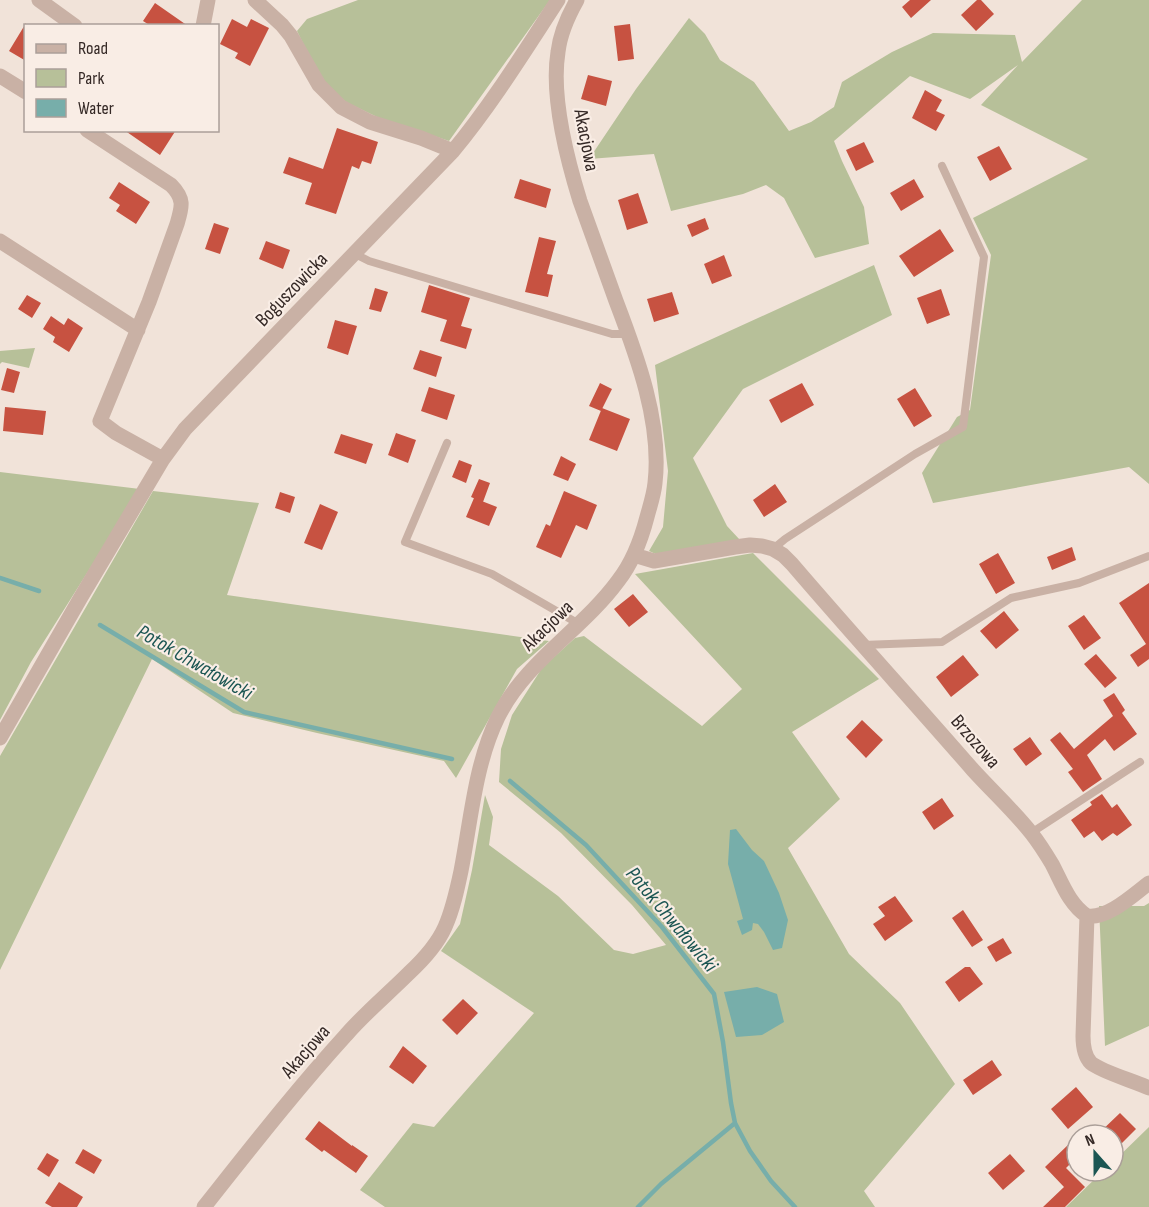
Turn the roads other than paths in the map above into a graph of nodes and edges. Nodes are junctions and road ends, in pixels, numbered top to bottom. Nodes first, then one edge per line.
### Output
1 (39, 0) edge
2 (207, 0) edge
3 (255, 0) edge
4 (558, 0) edge
5 (577, 0) edge
6 (72, 24) edge
7 (203, 24) edge
8 (0, 76) edge
9 (24, 91) edge
10 (90, 132) edge
11 (453, 151) junction
12 (942, 166) dead end
13 (0, 241) edge
14 (354, 254) junction
15 (138, 330) junction
16 (629, 334) junction
17 (447, 443) dead end
18 (163, 459) junction
19 (773, 549) junction
20 (634, 555) junction
21 (1149, 556) edge
22 (579, 624) junction
23 (862, 645) junction
24 (0, 738) edge
25 (1140, 762) dead end
26 (1031, 833) junction
27 (1149, 883) edge
28 (1087, 916) junction
29 (1149, 1088) edge
30 (204, 1207) edge

1 - 6 street
2 - 7 street
3 - 11 street
4 - 11 street, Boguszowicka
5 - 16 street, Akacjowa
8 - 9 street
10 - 15 street
11 - 14 street, Boguszowicka
12 - 19 lane
13 - 15 street
14 - 16 lane
14 - 18 street, Boguszowicka
15 - 18 street
16 - 20 street, Akacjowa
17 - 22 lane
18 - 24 street, Boguszowicka
19 - 20 street
19 - 23 street, Brzozowa
20 - 22 street, Akacjowa
21 - 23 lane
22 - 30 street, Akacjowa
23 - 26 street, Brzozowa
25 - 26 lane
26 - 28 street, Brzozowa
27 - 28 street
28 - 29 street

